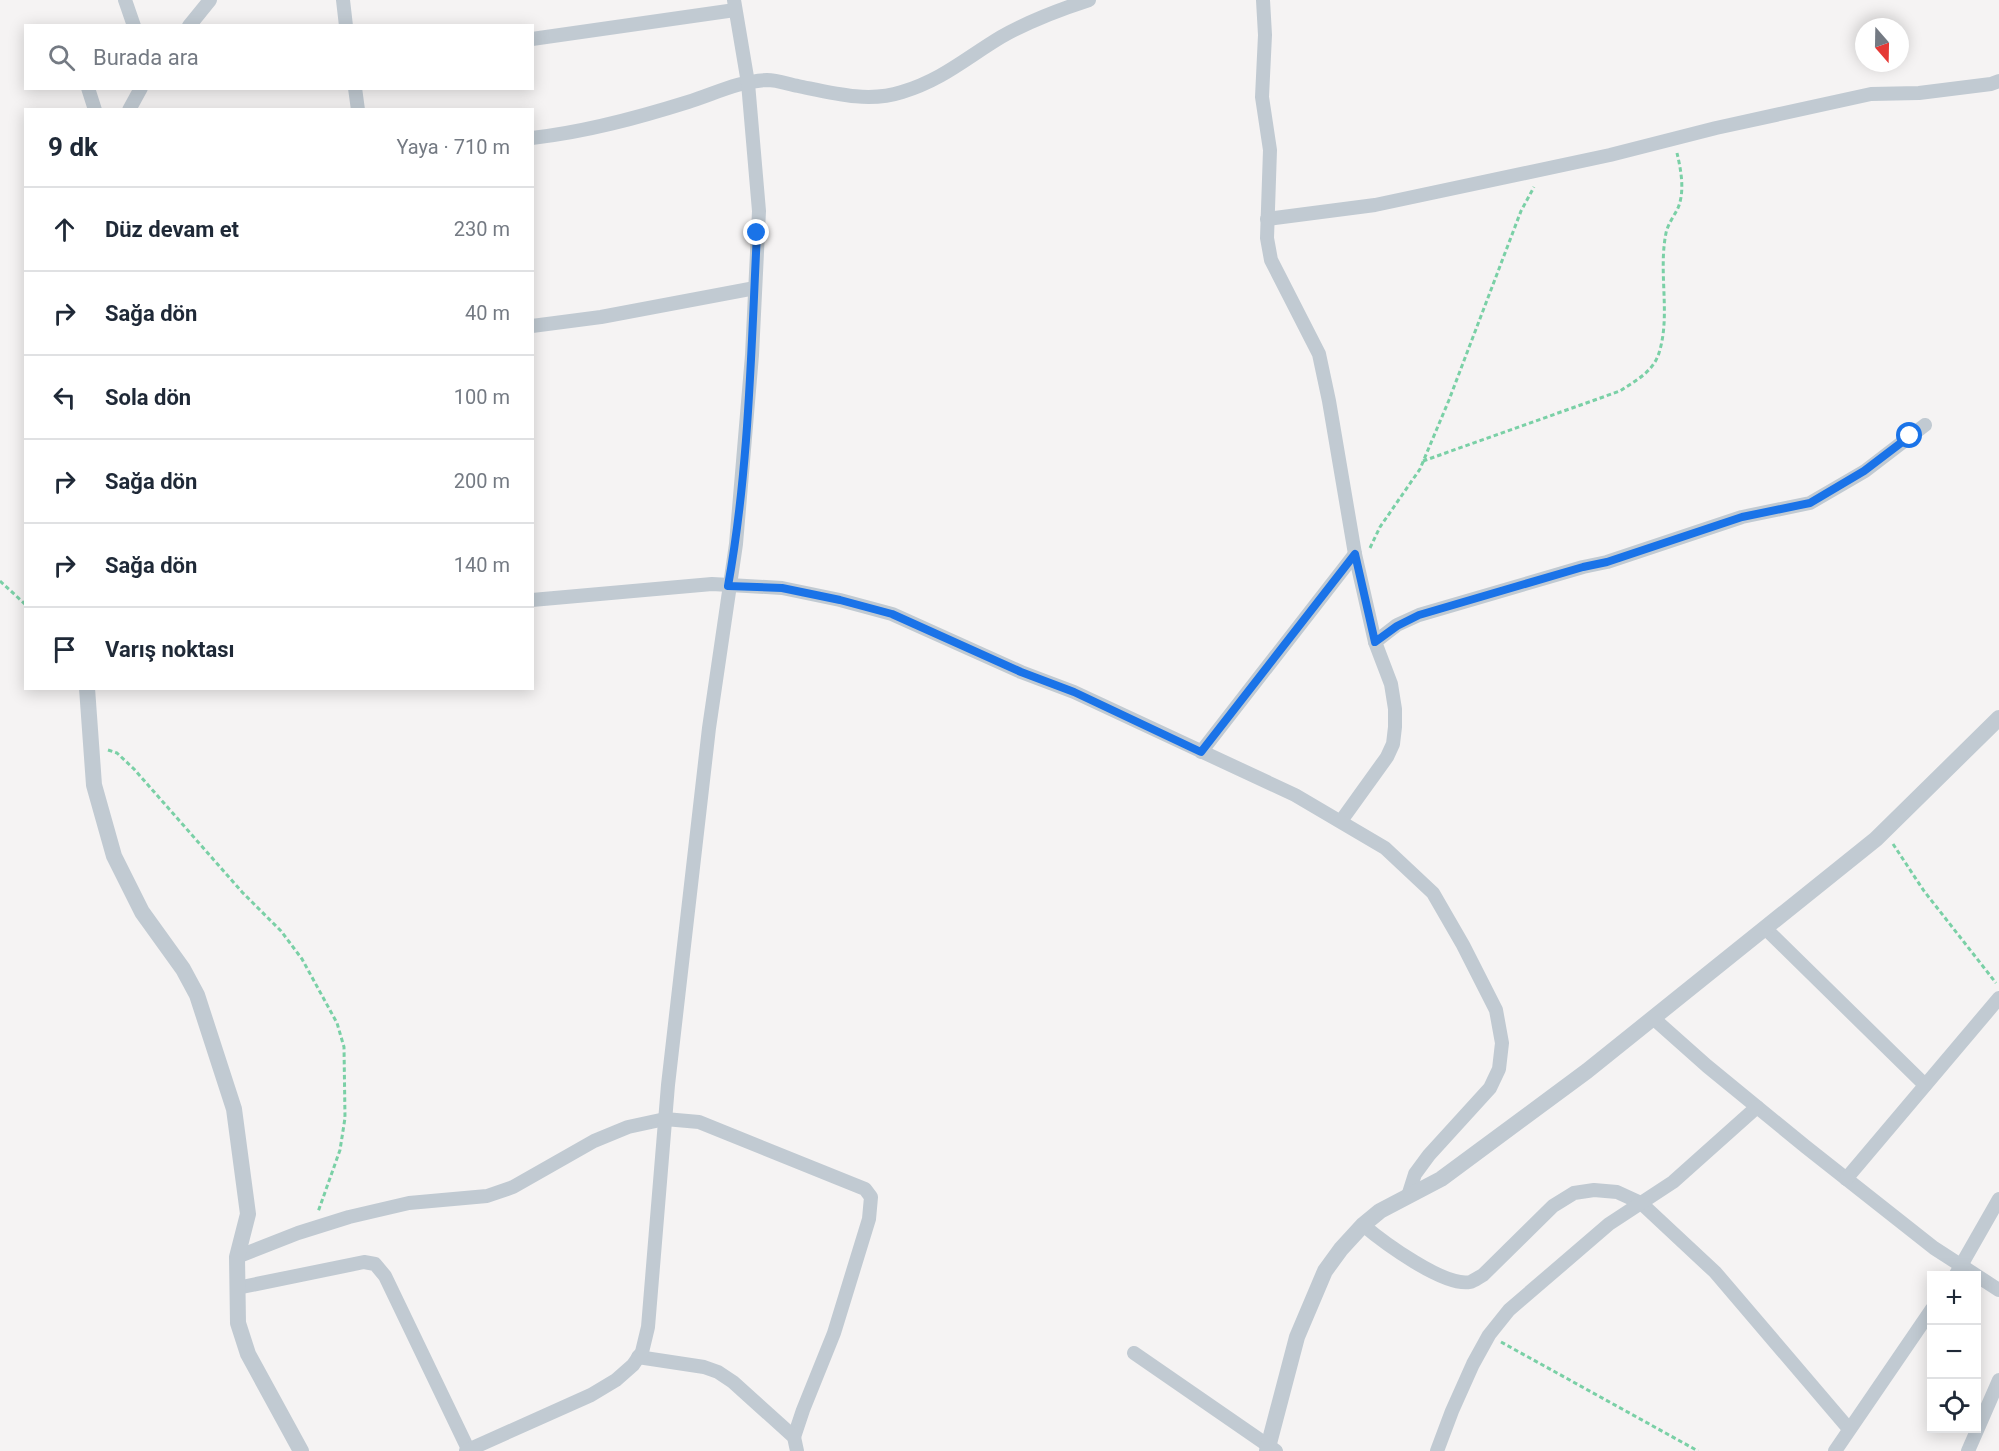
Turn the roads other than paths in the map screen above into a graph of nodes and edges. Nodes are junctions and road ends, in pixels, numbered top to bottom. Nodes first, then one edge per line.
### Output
1 (125, 0) edge
2 (210, 0) edge
3 (343, 0) edge
4 (1089, 0) edge
5 (1263, 0) edge
6 (734, 5) edge
7 (133, 24) edge
8 (191, 24) edge
9 (346, 24) edge
10 (534, 39) edge
11 (1999, 81) edge
12 (748, 83) junction
13 (89, 90) edge
14 (140, 90) edge
15 (355, 90) edge
16 (94, 108) edge
17 (130, 108) edge
18 (358, 108) edge
19 (534, 138) edge
20 (1267, 219) junction
21 (755, 288) junction
22 (534, 326) edge
23 (1925, 425) dead end
24 (1355, 554) junction
25 (728, 586) junction
26 (534, 600) edge
27 (1375, 642) junction
28 (87, 690) edge
29 (1999, 718) edge
30 (1201, 752) junction
31 (1341, 821) junction
32 (1765, 928) junction
33 (1999, 999) edge
34 (1653, 1018) junction
35 (1925, 1085) junction
36 (1756, 1107) junction
37 (665, 1119) junction
38 (1846, 1179) junction
39 (1408, 1196) junction
40 (1999, 1199) edge
41 (1641, 1203) junction
42 (1363, 1225) junction
43 (237, 1257) junction
44 (1958, 1270) edge
45 (237, 1288) junction
46 (1999, 1290) edge
47 (1927, 1316) edge
48 (1134, 1353) dead end
49 (638, 1357) junction
50 (1999, 1380) edge
51 (1849, 1429) junction
52 (796, 1444) edge
53 (468, 1450) edge
54 (1271, 1450) edge
55 (301, 1451) edge
56 (1437, 1451) edge
57 (1835, 1451) edge
58 (1968, 1451) edge

1 - 7 street
2 - 8 street
3 - 9 street
4 - 12 street
5 - 20 street
6 - 10 street
6 - 12 street
11 - 20 street
12 - 19 street
12 - 21 street
13 - 16 street
14 - 17 street
15 - 18 street
20 - 24 street
21 - 22 street
21 - 25 street
23 - 27 street
24 - 27 street
24 - 30 street
25 - 26 street
25 - 30 street
25 - 37 street
27 - 31 street
28 - 43 street
29 - 32 street
30 - 31 street
31 - 39 street
32 - 34 street
32 - 35 street
33 - 35 street
34 - 36 street
34 - 39 street
35 - 38 street
36 - 38 street
36 - 41 street
37 - 43 street
37 - 49 street
37 - 52 street
38 - 44 street
39 - 42 street
40 - 44 street
41 - 42 street
41 - 51 street
41 - 56 street
42 - 54 street
43 - 45 street
44 - 46 street
45 - 53 street
45 - 55 street
47 - 51 street
48 - 54 street
49 - 52 street
49 - 53 street
50 - 58 street
51 - 57 street

